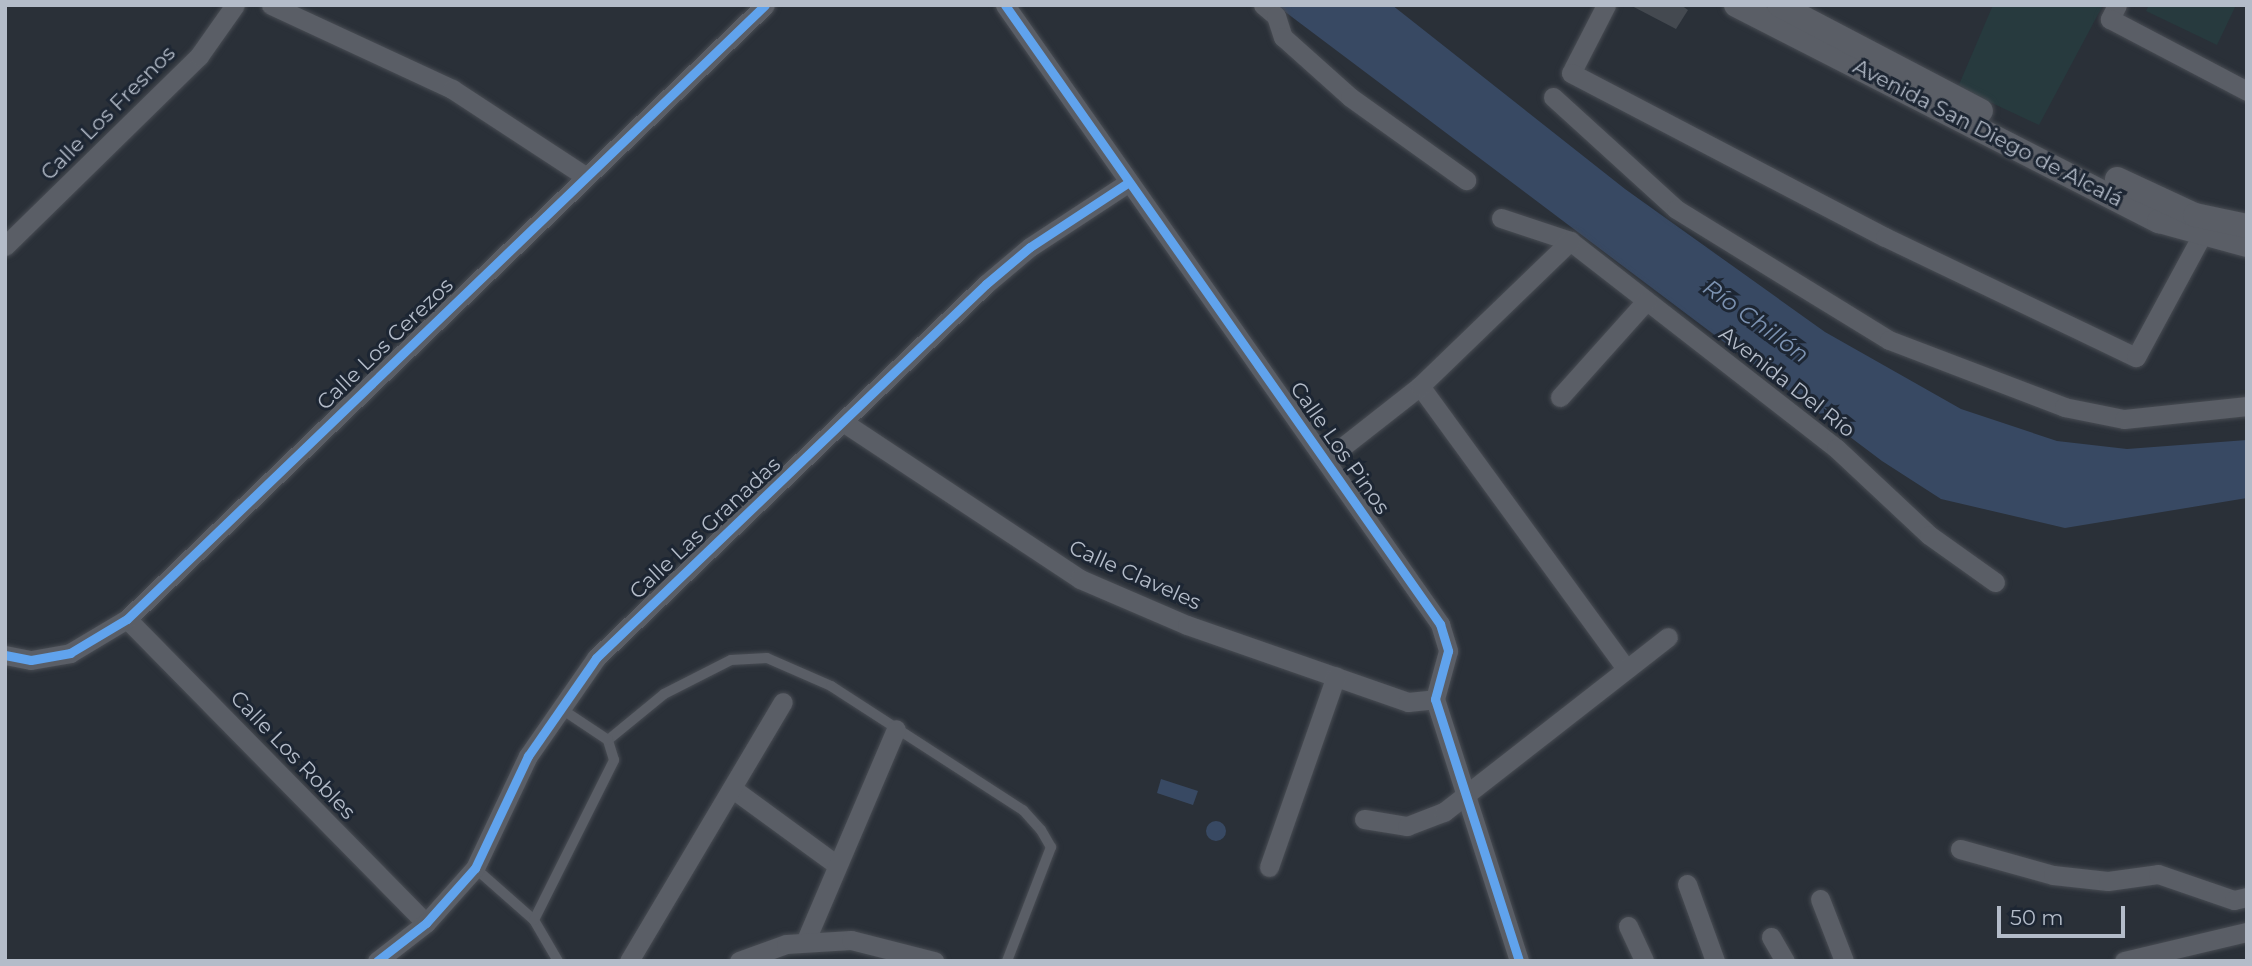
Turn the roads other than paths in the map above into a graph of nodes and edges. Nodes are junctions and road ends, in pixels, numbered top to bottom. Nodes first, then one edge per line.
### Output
1 (235, 5) edge
2 (271, 5) edge
3 (765, 5) edge
4 (1005, 5) edge
5 (1263, 5) edge
6 (1606, 5) edge
7 (1736, 5) edge
8 (1779, 5) edge
9 (2113, 12) edge
10 (2247, 91) edge
11 (1553, 97) dead end
12 (2089, 175) junction
13 (584, 176) junction
14 (1466, 180) dead end
15 (1129, 183) junction
16 (1501, 218) dead end
17 (2247, 226) edge
18 (2202, 235) junction
19 (1570, 241) junction
20 (2247, 245) edge
21 (5, 246) edge
22 (1646, 301) junction
23 (1420, 386) junction
24 (1560, 397) dead end
25 (2247, 406) edge
26 (846, 424) junction
27 (1327, 459) junction
28 (1995, 582) dead end
29 (127, 619) junction
30 (1668, 637) dead end
31 (5, 654) edge
32 (1626, 669) junction
33 (1336, 676) junction
34 (1435, 699) junction
35 (783, 702) dead end
36 (559, 707) junction
37 (896, 729) junction
38 (608, 740) junction
39 (733, 789) junction
40 (1465, 796) junction
41 (1364, 819) dead end
42 (1960, 849) dead end
43 (837, 865) junction
44 (1269, 867) dead end
45 (475, 868) junction
46 (1687, 884) dead end
47 (2247, 897) edge
48 (1819, 899) dead end
49 (534, 920) junction
50 (426, 923) junction
51 (1628, 926) dead end
52 (2247, 932) edge
53 (1770, 937) dead end
54 (806, 940) junction
55 (390, 957) edge
56 (558, 961) edge
57 (629, 961) edge
58 (739, 961) edge
59 (934, 961) edge
60 (1007, 961) edge
61 (1519, 961) edge
62 (1644, 961) edge
63 (1714, 961) edge
64 (1784, 961) edge
65 (1844, 961) edge
66 (2124, 961) edge

1 - 21 street, Calle Los Fresnos
2 - 13 street
3 - 13 street, Calle Los Cerezos
4 - 15 street, Calle Los Pinos
5 - 14 street
6 - 18 street
7 - 12 street, Avenida San Diego de Alcalá
8 - 12 street, Avenida San Diego de Alcalá
9 - 10 street
11 - 25 street
12 - 17 street, Avenida San Diego de Alcalá
12 - 18 street, Avenida San Diego de Alcalá
13 - 29 street, Calle Los Cerezos
15 - 26 street, Calle Las Granadas
15 - 27 street, Calle Los Pinos
16 - 19 street, Avenida Del Río
18 - 20 street, Avenida San Diego de Alcalá
19 - 22 street, Avenida Del Río
19 - 23 street
22 - 24 street
22 - 28 street, Avenida Del Río
23 - 27 street
23 - 32 street
26 - 33 street, Calle Claveles
26 - 36 street, Calle Las Granadas
27 - 34 street, Calle Los Pinos
29 - 31 street, Calle Los Cerezos
29 - 50 street, Calle Los Robles
30 - 32 street
32 - 40 street
33 - 34 street, Calle Claveles
33 - 44 street
34 - 40 street
35 - 39 street
36 - 38 lane
36 - 45 street, Calle Las Granadas
37 - 38 lane
37 - 43 street
37 - 60 lane
38 - 49 lane
39 - 43 street
39 - 57 street
40 - 41 street
40 - 61 street
42 - 47 street
43 - 54 street
45 - 49 lane
45 - 50 street, Calle Las Granadas
46 - 63 street
48 - 65 street
49 - 56 lane
50 - 55 street, Calle Las Granadas
51 - 62 street
52 - 66 street
53 - 64 street
54 - 58 street
54 - 59 street

